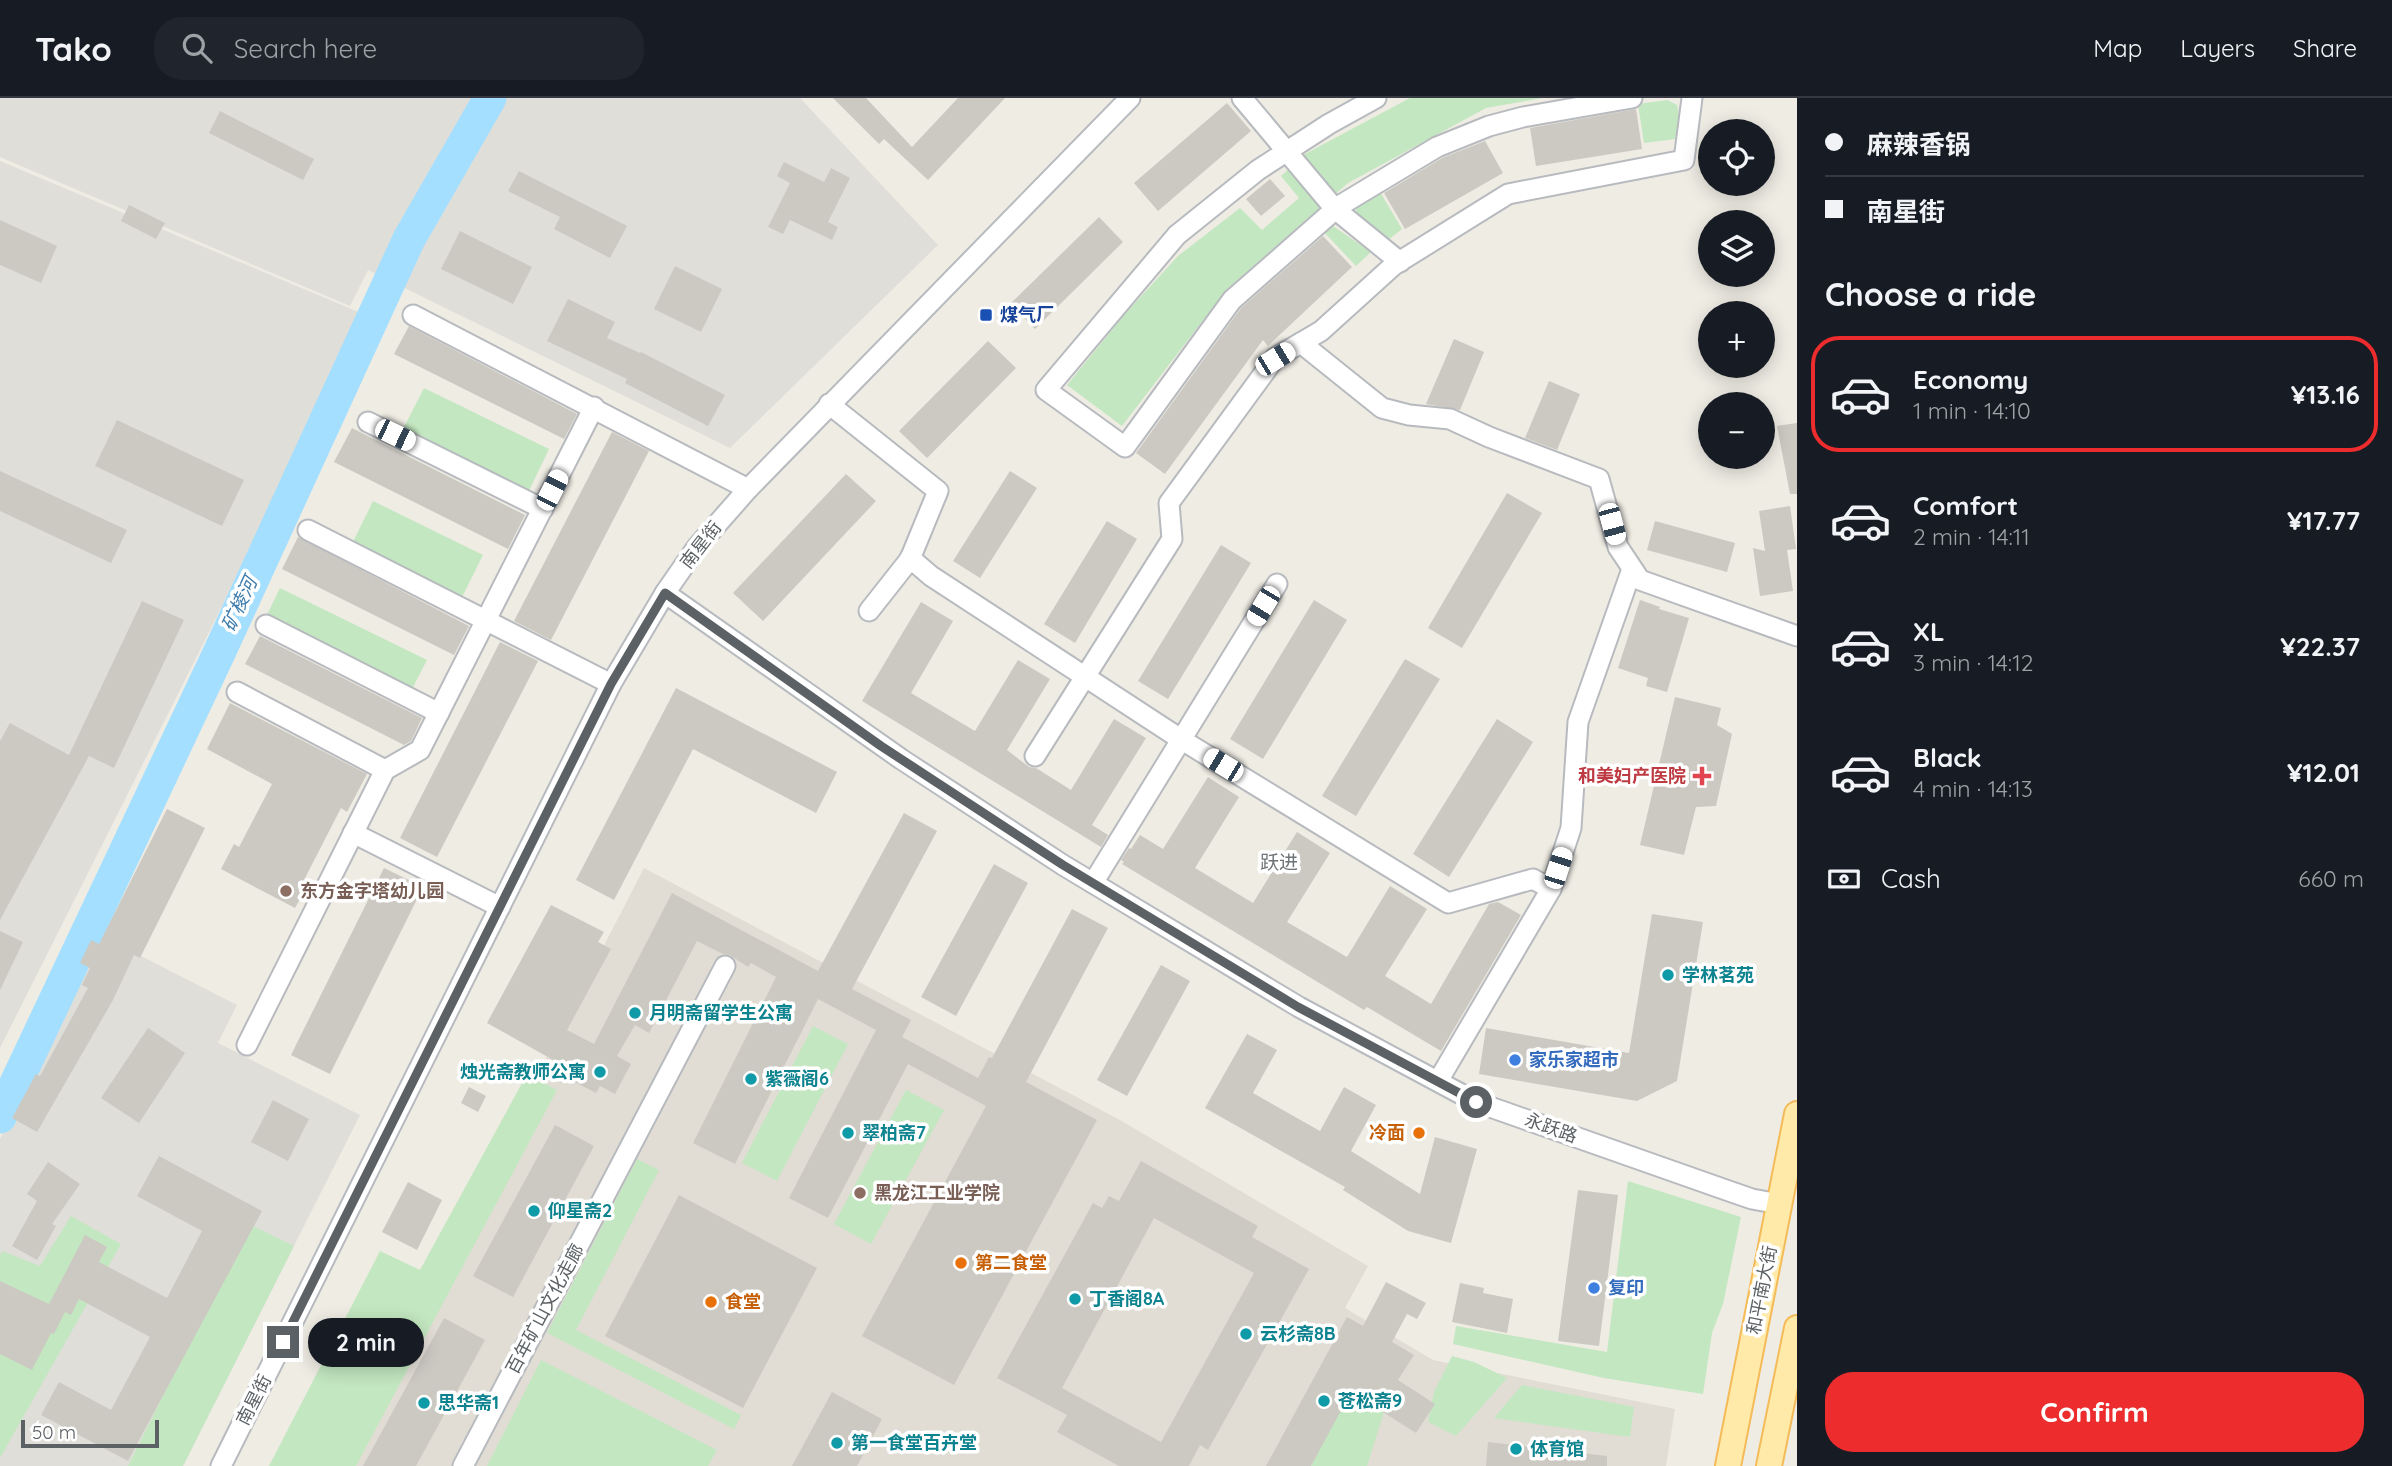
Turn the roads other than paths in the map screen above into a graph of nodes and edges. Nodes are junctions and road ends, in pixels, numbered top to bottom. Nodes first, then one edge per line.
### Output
1 (1130, 98) edge
2 (1242, 98) edge
3 (1376, 98) edge
4 (1632, 98) edge
5 (1692, 98) edge
6 (1285, 152) junction
7 (1335, 209) junction
8 (1400, 261) junction
9 (413, 315) dead end
10 (1301, 343) junction
11 (829, 404) junction
12 (594, 407) junction
13 (368, 422) dead end
14 (748, 489) junction
15 (543, 509) junction
16 (308, 530) dead end
17 (910, 558) junction
18 (1632, 569) junction
19 (1277, 584) dead end
20 (665, 593) junction
21 (869, 611) dead end
22 (486, 621) junction
23 (266, 625) dead end
24 (1797, 636) edge
25 (1085, 676) junction
26 (611, 684) junction
27 (237, 692) dead end
28 (439, 713) junction
29 (1182, 740) junction
30 (1035, 756) dead end
31 (385, 770) junction
32 (353, 833) junction
33 (1094, 883) junction
34 (1551, 889) junction
35 (500, 907) junction
36 (725, 966) dead end
37 (247, 1045) dead end
38 (1438, 1082) junction
39 (1797, 1114) edge
40 (1779, 1204) junction
41 (1797, 1328) edge
42 (221, 1466) edge
43 (463, 1466) edge
44 (1728, 1466) edge
45 (1769, 1466) edge

1 - 11 street, 南星街
2 - 6 street
3 - 6 street
4 - 7 street
5 - 8 street
6 - 7 street
6 - 7 street
7 - 8 street
8 - 10 street
9 - 12 street
10 - 18 street
10 - 25 street
11 - 14 street, 南星街
11 - 17 street
12 - 14 street
12 - 15 street
13 - 15 street
14 - 20 street, 南星街
15 - 22 street
16 - 22 street
17 - 21 street
17 - 25 street
18 - 24 street
18 - 34 street
19 - 29 street
20 - 26 street, 南星街
20 - 33 street, 永跃路
22 - 26 street
22 - 28 street
23 - 28 street
25 - 29 street
25 - 30 street
26 - 35 street, 南星街
27 - 31 street
28 - 31 street
29 - 33 street
29 - 34 street
31 - 32 street
32 - 35 street
32 - 37 street
33 - 38 street, 永跃路
34 - 38 street
35 - 42 street, 南星街
36 - 43 street, 百年矿山文化走廊
38 - 40 street, 永跃路
39 - 40 main road, 和平南大街
40 - 44 main road, 和平南大街
41 - 45 main road

